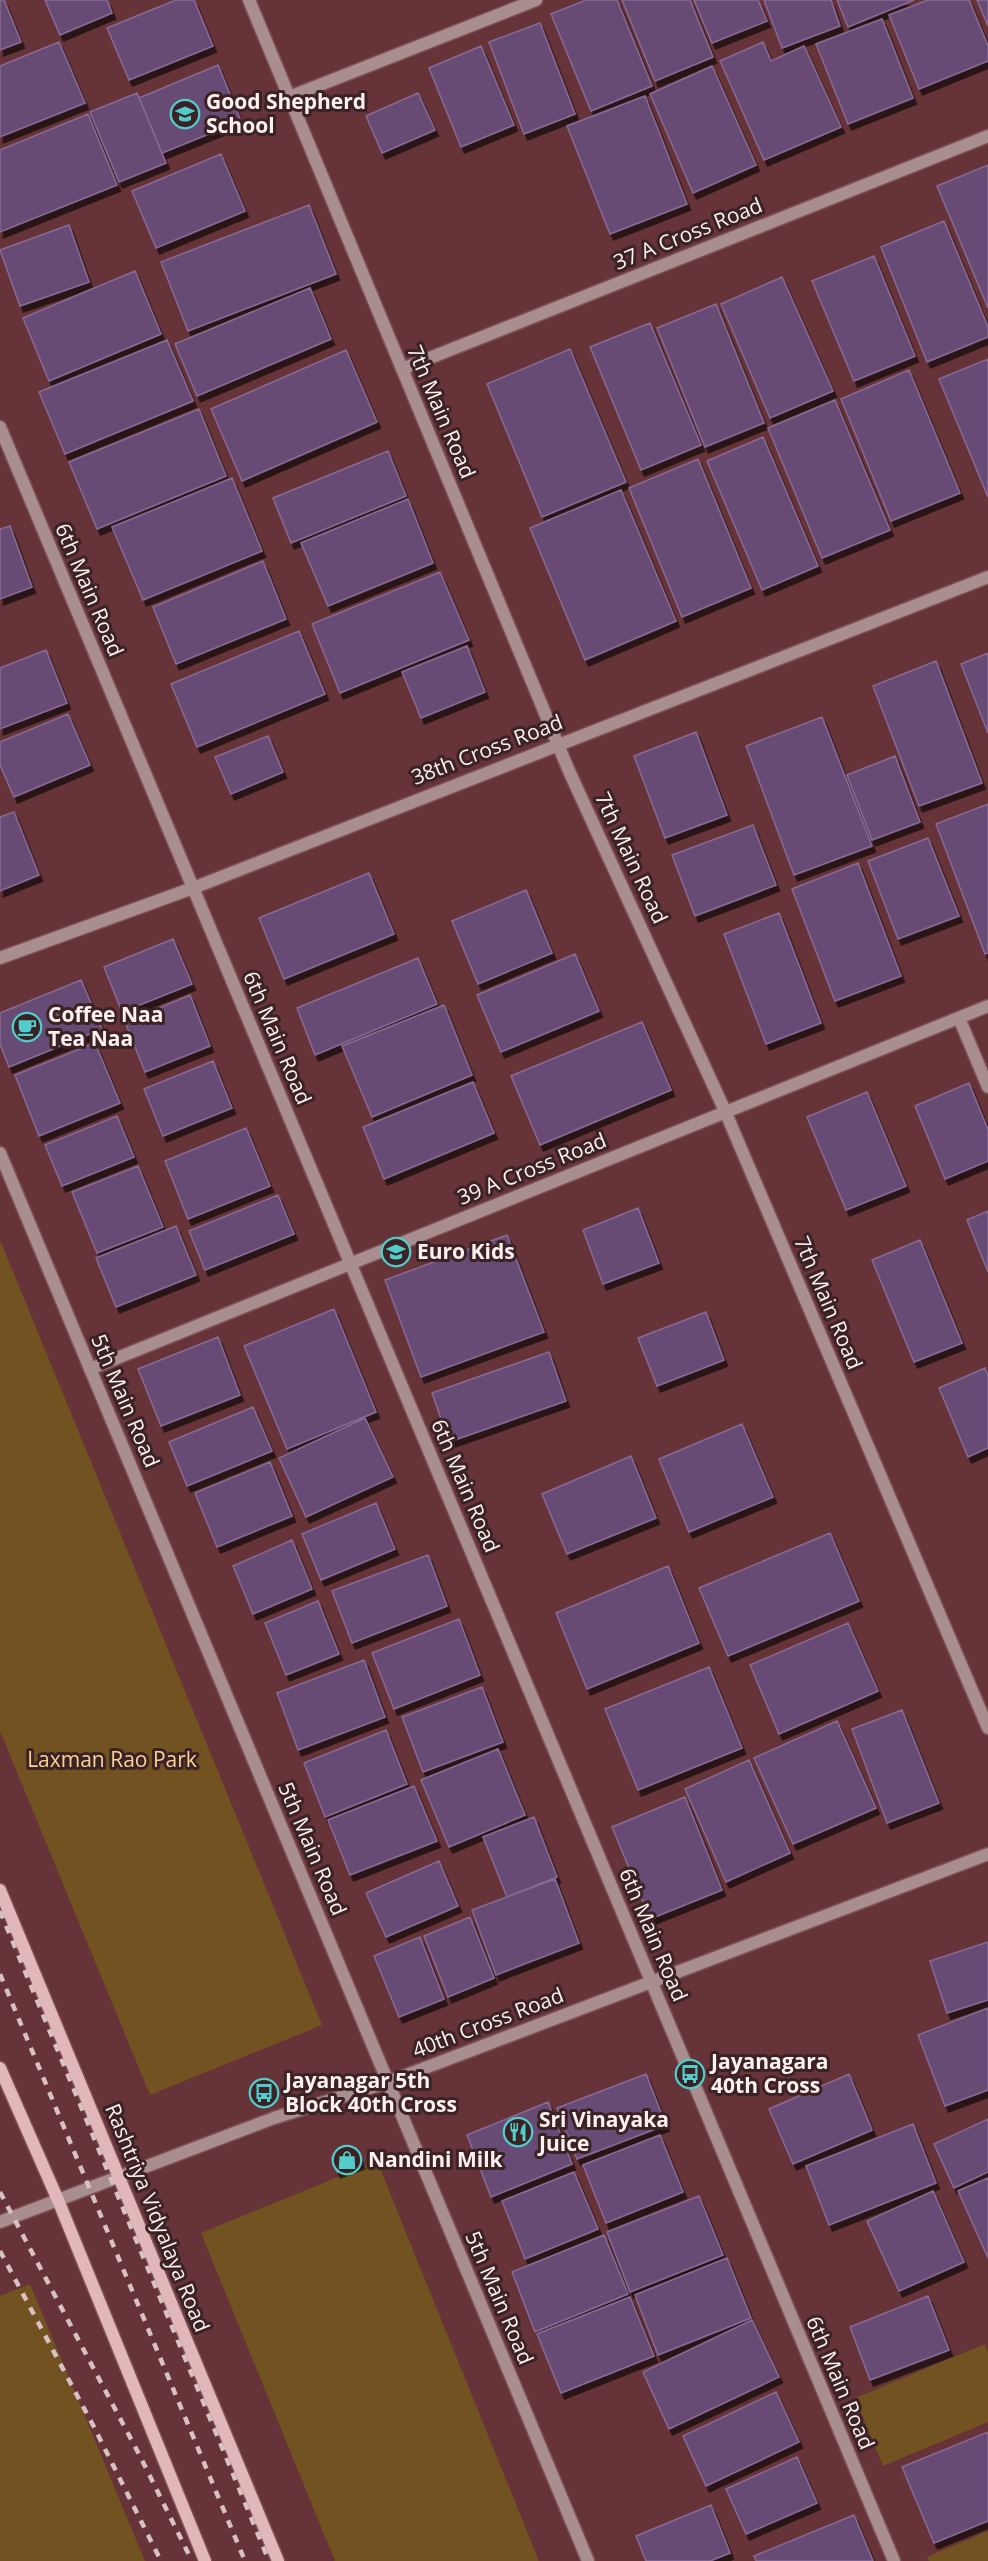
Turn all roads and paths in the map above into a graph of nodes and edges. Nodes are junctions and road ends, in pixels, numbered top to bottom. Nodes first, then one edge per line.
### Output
1 (249, 0) edge
2 (536, 0) edge
3 (289, 97) junction
4 (988, 136) edge
5 (402, 369) junction
6 (0, 427) edge
7 (988, 577) edge
8 (558, 743) junction
9 (192, 888) junction
10 (0, 958) edge
11 (988, 1006) edge
12 (959, 1018) junction
13 (988, 1087) edge
14 (725, 1111) junction
15 (0, 1153) edge
16 (351, 1264) junction
17 (90, 1369) junction
18 (988, 1728) edge
19 (988, 1854) edge
20 (0, 1890) edge
21 (651, 1981) junction
22 (0, 2068) edge
23 (388, 2082) junction
24 (119, 2176) junction
25 (58, 2200) junction
26 (0, 2222) edge
27 (205, 2561) edge
28 (278, 2561) edge
29 (588, 2561) edge
30 (894, 2561) edge

1 - 3 street, 7th Main Road
2 - 3 street
3 - 5 street, 7th Main Road
4 - 5 street, 37 A Cross Road
5 - 8 street, 7th Main Road
6 - 9 street, 6th Main Road
7 - 8 street, 38th Cross Road
8 - 9 street, 38th Cross Road
8 - 14 street, 7th Main Road
9 - 10 street, 38th Cross Road
9 - 16 street, 6th Main Road
11 - 12 street, 39 A Cross Road
12 - 13 street
12 - 14 street, 39 A Cross Road
14 - 16 street, 39 A Cross Road
14 - 18 street, 7th Main Road
15 - 17 street, 5th Main Road
16 - 17 street, 39 A Cross Road
16 - 21 street, 6th Main Road
17 - 23 street, 5th Main Road
19 - 21 street, 40th Cross Road
20 - 24 main road, Rashtriya Vidyalaya Road
21 - 23 street, 40th Cross Road
21 - 30 street, 6th Main Road
22 - 25 main road
23 - 24 street, 40th Cross Road
23 - 29 street, 5th Main Road
24 - 25 street, 40th Cross Road
24 - 28 main road, Rashtriya Vidyalaya Road
25 - 26 street, 40th Cross Road
25 - 27 main road

